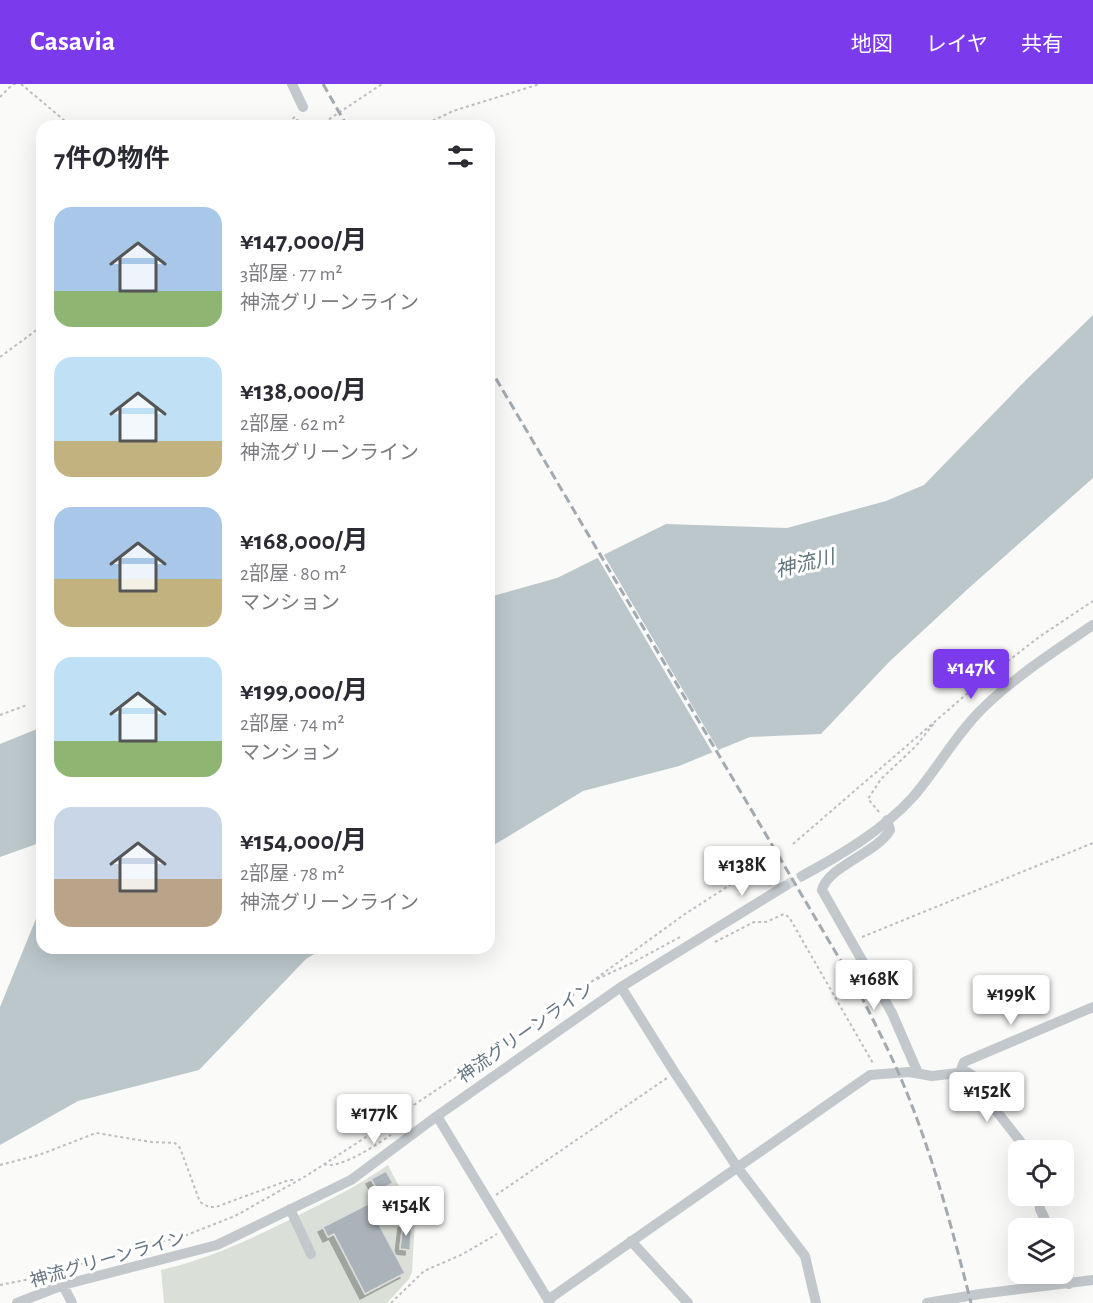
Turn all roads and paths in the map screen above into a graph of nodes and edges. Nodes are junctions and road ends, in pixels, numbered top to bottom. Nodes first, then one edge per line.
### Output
1 (20, 84) edge
2 (292, 84) edge
3 (382, 84) edge
4 (540, 84) edge
5 (0, 97) edge
6 (303, 107) joint
7 (64, 120) edge
8 (289, 120) edge
9 (328, 120) edge
10 (434, 120) edge
11 (36, 330) edge
12 (0, 357) edge
13 (1093, 601) edge
14 (1093, 625) edge
15 (27, 705) dead end
16 (941, 715) junction
17 (0, 716) edge
18 (887, 820) junction
19 (1093, 843) edge
20 (793, 844) dead end
21 (767, 861) dead end
22 (802, 876) tunnel mouth
23 (785, 886) tunnel mouth
24 (687, 934) dead end
25 (705, 937) junction
26 (853, 941) junction
27 (592, 981) junction
28 (621, 987) junction
29 (1093, 1007) edge
30 (960, 1072) junction
31 (878, 1073) junction
32 (918, 1073) junction
33 (675, 1074) junction
34 (437, 1116) junction
35 (392, 1135) dead end
36 (1020, 1140) edge
37 (324, 1164) junction
38 (0, 1165) edge
39 (737, 1167) junction
40 (298, 1180) junction
41 (487, 1201) junction
42 (290, 1209) junction
43 (505, 1229) junction
44 (631, 1241) junction
45 (311, 1254) dead end
46 (1093, 1280) edge
47 (1074, 1283) edge
48 (1070, 1284) edge
49 (0, 1285) edge
50 (63, 1285) junction
51 (989, 1298) edge
52 (549, 1301) edge
53 (17, 1303) edge
54 (72, 1303) edge
55 (391, 1303) edge
56 (688, 1303) edge
57 (816, 1303) edge
58 (927, 1303) edge

1 - 5 path
1 - 7 path
2 - 6 street
3 - 9 path
4 - 10 path
6 - 8 path
11 - 12 path
13 - 16 path
14 - 18 street
15 - 17 path
16 - 18 path
16 - 20 path
18 - 22 street
18 - 26 street
19 - 26 path
21 - 27 path
23 - 25 street, 神流グリーンライン
24 - 27 path
25 - 28 street, 神流グリーンライン
25 - 31 path
26 - 32 street
27 - 37 path
28 - 33 street
28 - 34 street, 神流グリーンライン
29 - 30 street
30 - 32 street
30 - 36 street
31 - 32 street
31 - 39 street
33 - 39 street
33 - 41 path
34 - 41 street
34 - 42 street, 神流グリーンライン
35 - 37 path
37 - 40 path
38 - 40 path
39 - 44 street
39 - 57 street
40 - 49 path
41 - 43 street
42 - 45 street
42 - 50 street, 神流グリーンライン
43 - 52 street
43 - 55 path
44 - 52 street
44 - 56 street
46 - 47 street
48 - 51 street
50 - 53 street, 神流グリーンライン
50 - 54 street
51 - 58 street

